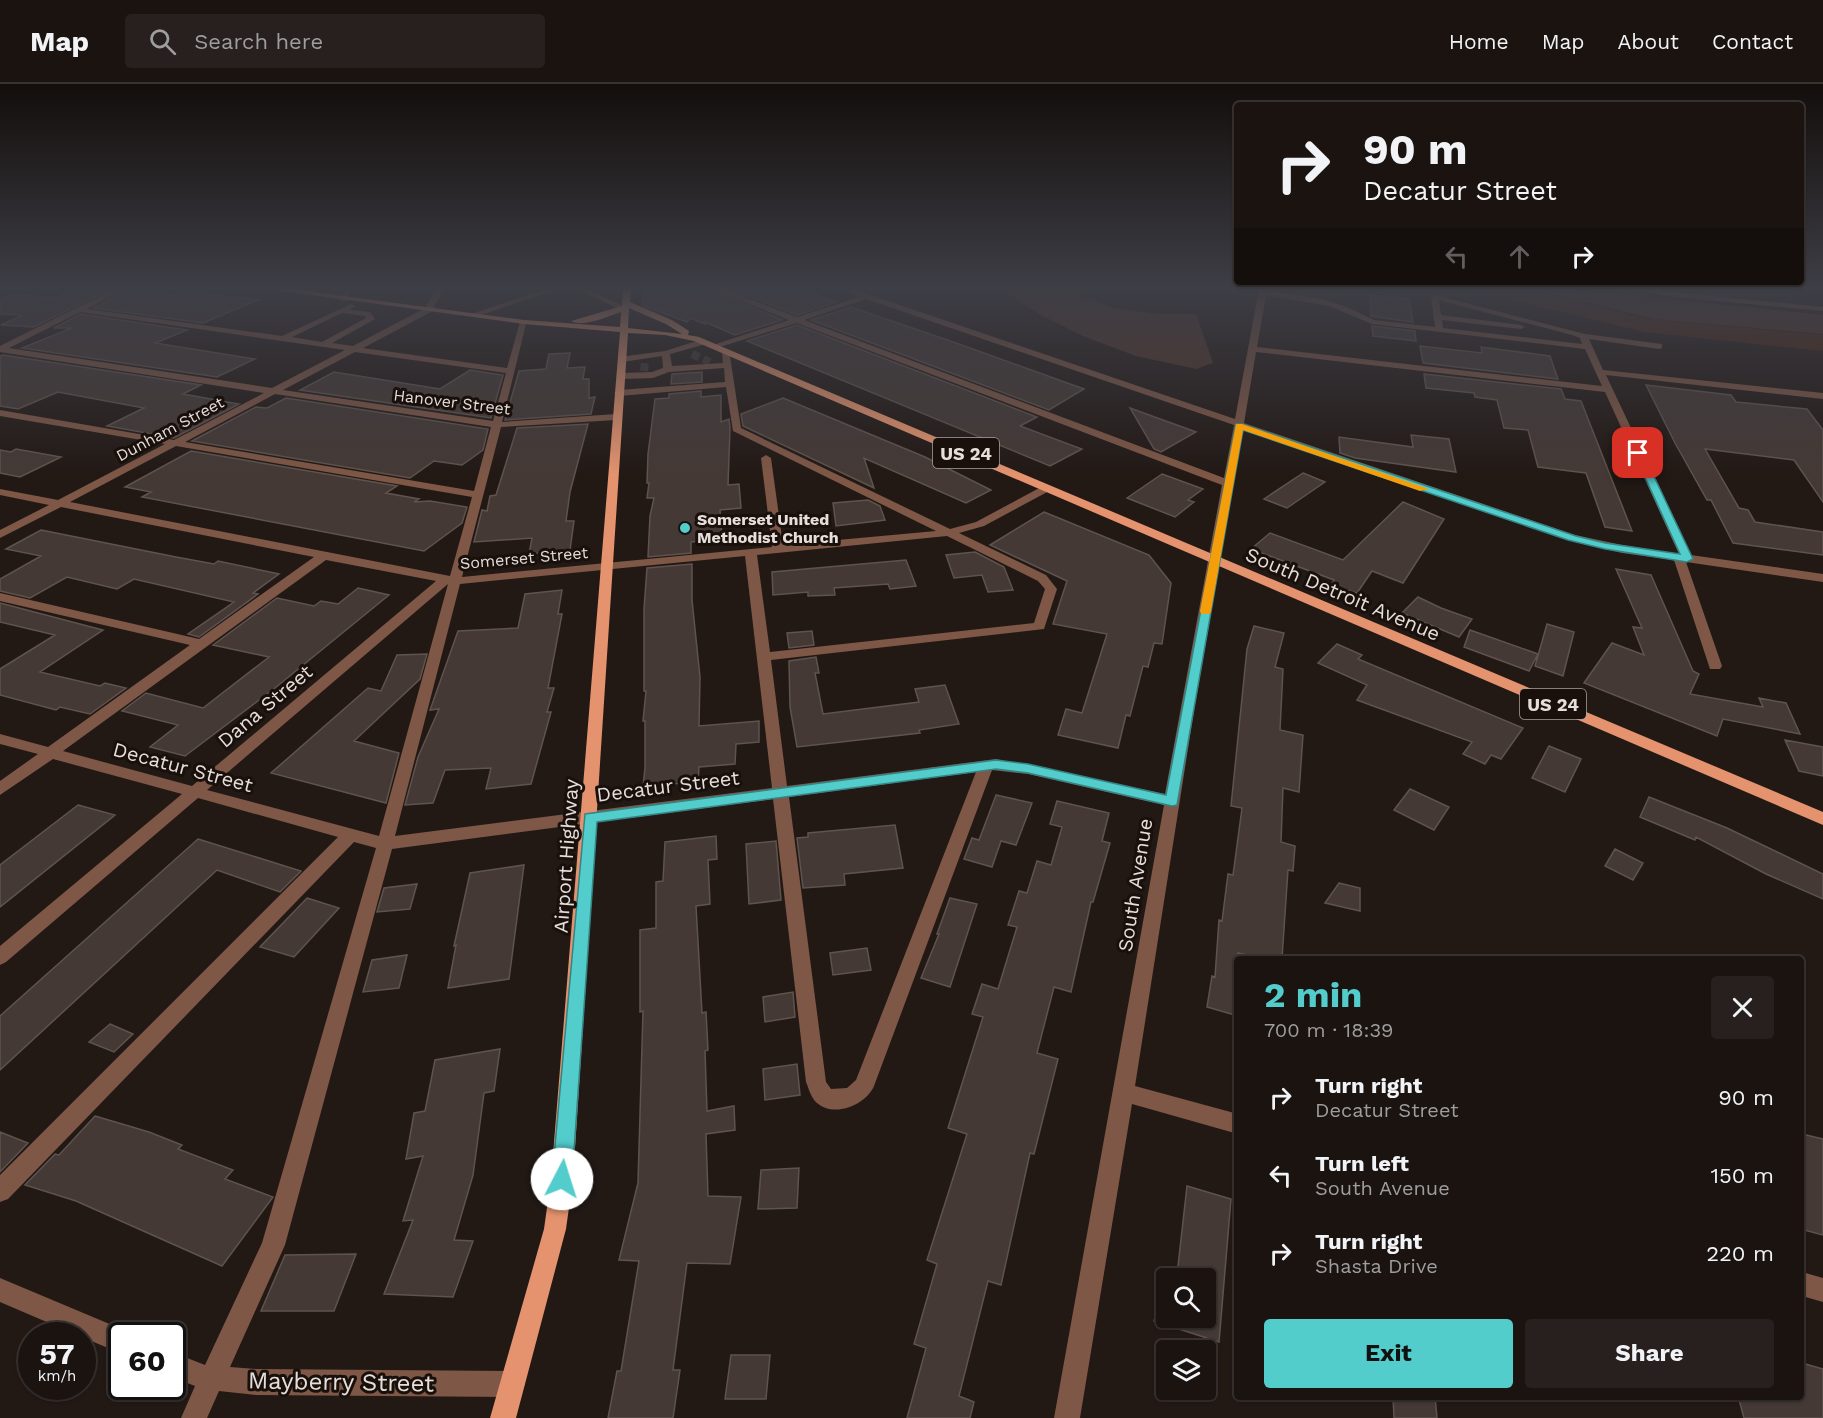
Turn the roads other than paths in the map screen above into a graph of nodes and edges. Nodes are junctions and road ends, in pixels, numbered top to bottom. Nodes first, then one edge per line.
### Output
1 (15, 351) edge
2 (349, 351) edge
3 (377, 351) edge
4 (516, 351) edge
5 (623, 351) edge
6 (672, 351) edge
7 (685, 351) edge
8 (712, 351) tunnel mouth
9 (733, 351) edge
10 (875, 351) edge
11 (1022, 351) edge
12 (1253, 351) edge
13 (1273, 351) edge
14 (1590, 351) edge
15 (666, 353) junction
16 (692, 354) tunnel mouth
17 (719, 358) junction
18 (622, 359) junction
19 (644, 366) junction
20 (668, 369) junction
21 (511, 371) junction
22 (1600, 372) junction
23 (730, 384) junction
24 (619, 385) junction
25 (1609, 390) junction
26 (273, 391) junction
27 (1823, 396) edge
28 (0, 413) edge
29 (616, 417) junction
30 (498, 424) junction
31 (1239, 426) junction
32 (176, 442) junction
33 (766, 458) dead end
34 (1228, 483) junction
35 (1047, 488) junction
36 (0, 492) edge
37 (478, 495) junction
38 (60, 503) junction
39 (947, 533) junction
40 (0, 535) edge
41 (778, 550) junction
42 (751, 553) junction
43 (326, 555) junction
44 (1683, 558) junction
45 (1215, 560) junction
46 (605, 567) junction
47 (1823, 578) edge
48 (450, 580) junction
49 (0, 597) edge
50 (201, 644) junction
51 (764, 657) junction
52 (1715, 666) dead end
53 (0, 739) edge
54 (50, 753) junction
55 (986, 765) junction
56 (0, 789) edge
57 (196, 792) junction
58 (780, 793) junction
59 (1172, 801) junction
60 (590, 817) junction
61 (1823, 819) edge
62 (349, 836) junction
63 (385, 844) junction
64 (0, 957) edge
65 (1124, 1092) junction
66 (1234, 1123) edge
67 (0, 1191) edge
68 (1804, 1285) edge
69 (0, 1290) edge
70 (1823, 1290) edge
71 (108, 1336) edge
72 (186, 1370) edge
73 (213, 1378) junction
74 (512, 1384) junction
75 (194, 1418) edge
76 (503, 1418) edge
77 (1067, 1418) edge

1 - 26 street, Hanover Street
2 - 26 street, Dunham Street
3 - 21 street
4 - 21 street
5 - 18 main road, Airport Highway
6 - 15 street
7 - 16 street
8 - 17 main road, US 24
9 - 17 street
10 - 34 street
11 - 31 street
12 - 31 street, South Avenue
13 - 25 street
14 - 22 street
15 - 19 street
15 - 20 street
17 - 20 street
17 - 23 street
17 - 35 main road, South Detroit Avenue / US 24
18 - 19 street
18 - 24 main road, Airport Highway
19 - 20 street
19 - 24 street
21 - 30 street
22 - 25 street
22 - 27 street
23 - 24 street
23 - 39 street
24 - 29 main road, Airport Highway
25 - 44 street
26 - 30 street, Hanover Street
26 - 32 street, Dunham Street
28 - 32 street
29 - 30 street, Hanover Street
29 - 46 main road, Airport Highway
30 - 37 street
31 - 34 street, South Avenue
31 - 44 street
32 - 37 street
32 - 38 street, Dunham Street
33 - 41 street
34 - 45 street, South Avenue
35 - 39 street, Somerset Street
35 - 45 main road, South Detroit Avenue / US 24
36 - 38 street, Somerset Street
37 - 48 street
38 - 40 street, Dunham Street
38 - 43 street, Somerset Street
39 - 41 street, Somerset Street
39 - 51 street
41 - 42 street, Somerset Street
42 - 46 street, Somerset Street
42 - 51 street
43 - 48 street, Somerset Street
43 - 50 street
44 - 47 street
44 - 52 street
45 - 59 street, South Avenue
45 - 61 main road, South Detroit Avenue / US 24
46 - 48 street, Somerset Street
46 - 60 main road, Airport Highway
48 - 57 street, Dana Street
48 - 63 street
49 - 50 street
50 - 54 street
51 - 58 street
53 - 54 street, Decatur Street
54 - 56 street
54 - 57 street, Decatur Street
55 - 58 street, Decatur Street
55 - 58 street
55 - 59 street, Decatur Street
57 - 62 street, Decatur Street
57 - 64 street, Dana Street
58 - 60 street, Decatur Street
59 - 65 street, South Avenue
60 - 63 street, Decatur Street
60 - 74 main road, Airport Highway
62 - 63 street, Decatur Street
62 - 67 street
63 - 73 street
65 - 66 street
65 - 77 street, South Avenue
68 - 70 street
69 - 71 street
72 - 73 street, Mayberry Street
73 - 74 street, Mayberry Street
73 - 75 street
74 - 76 main road, Airport Highway

